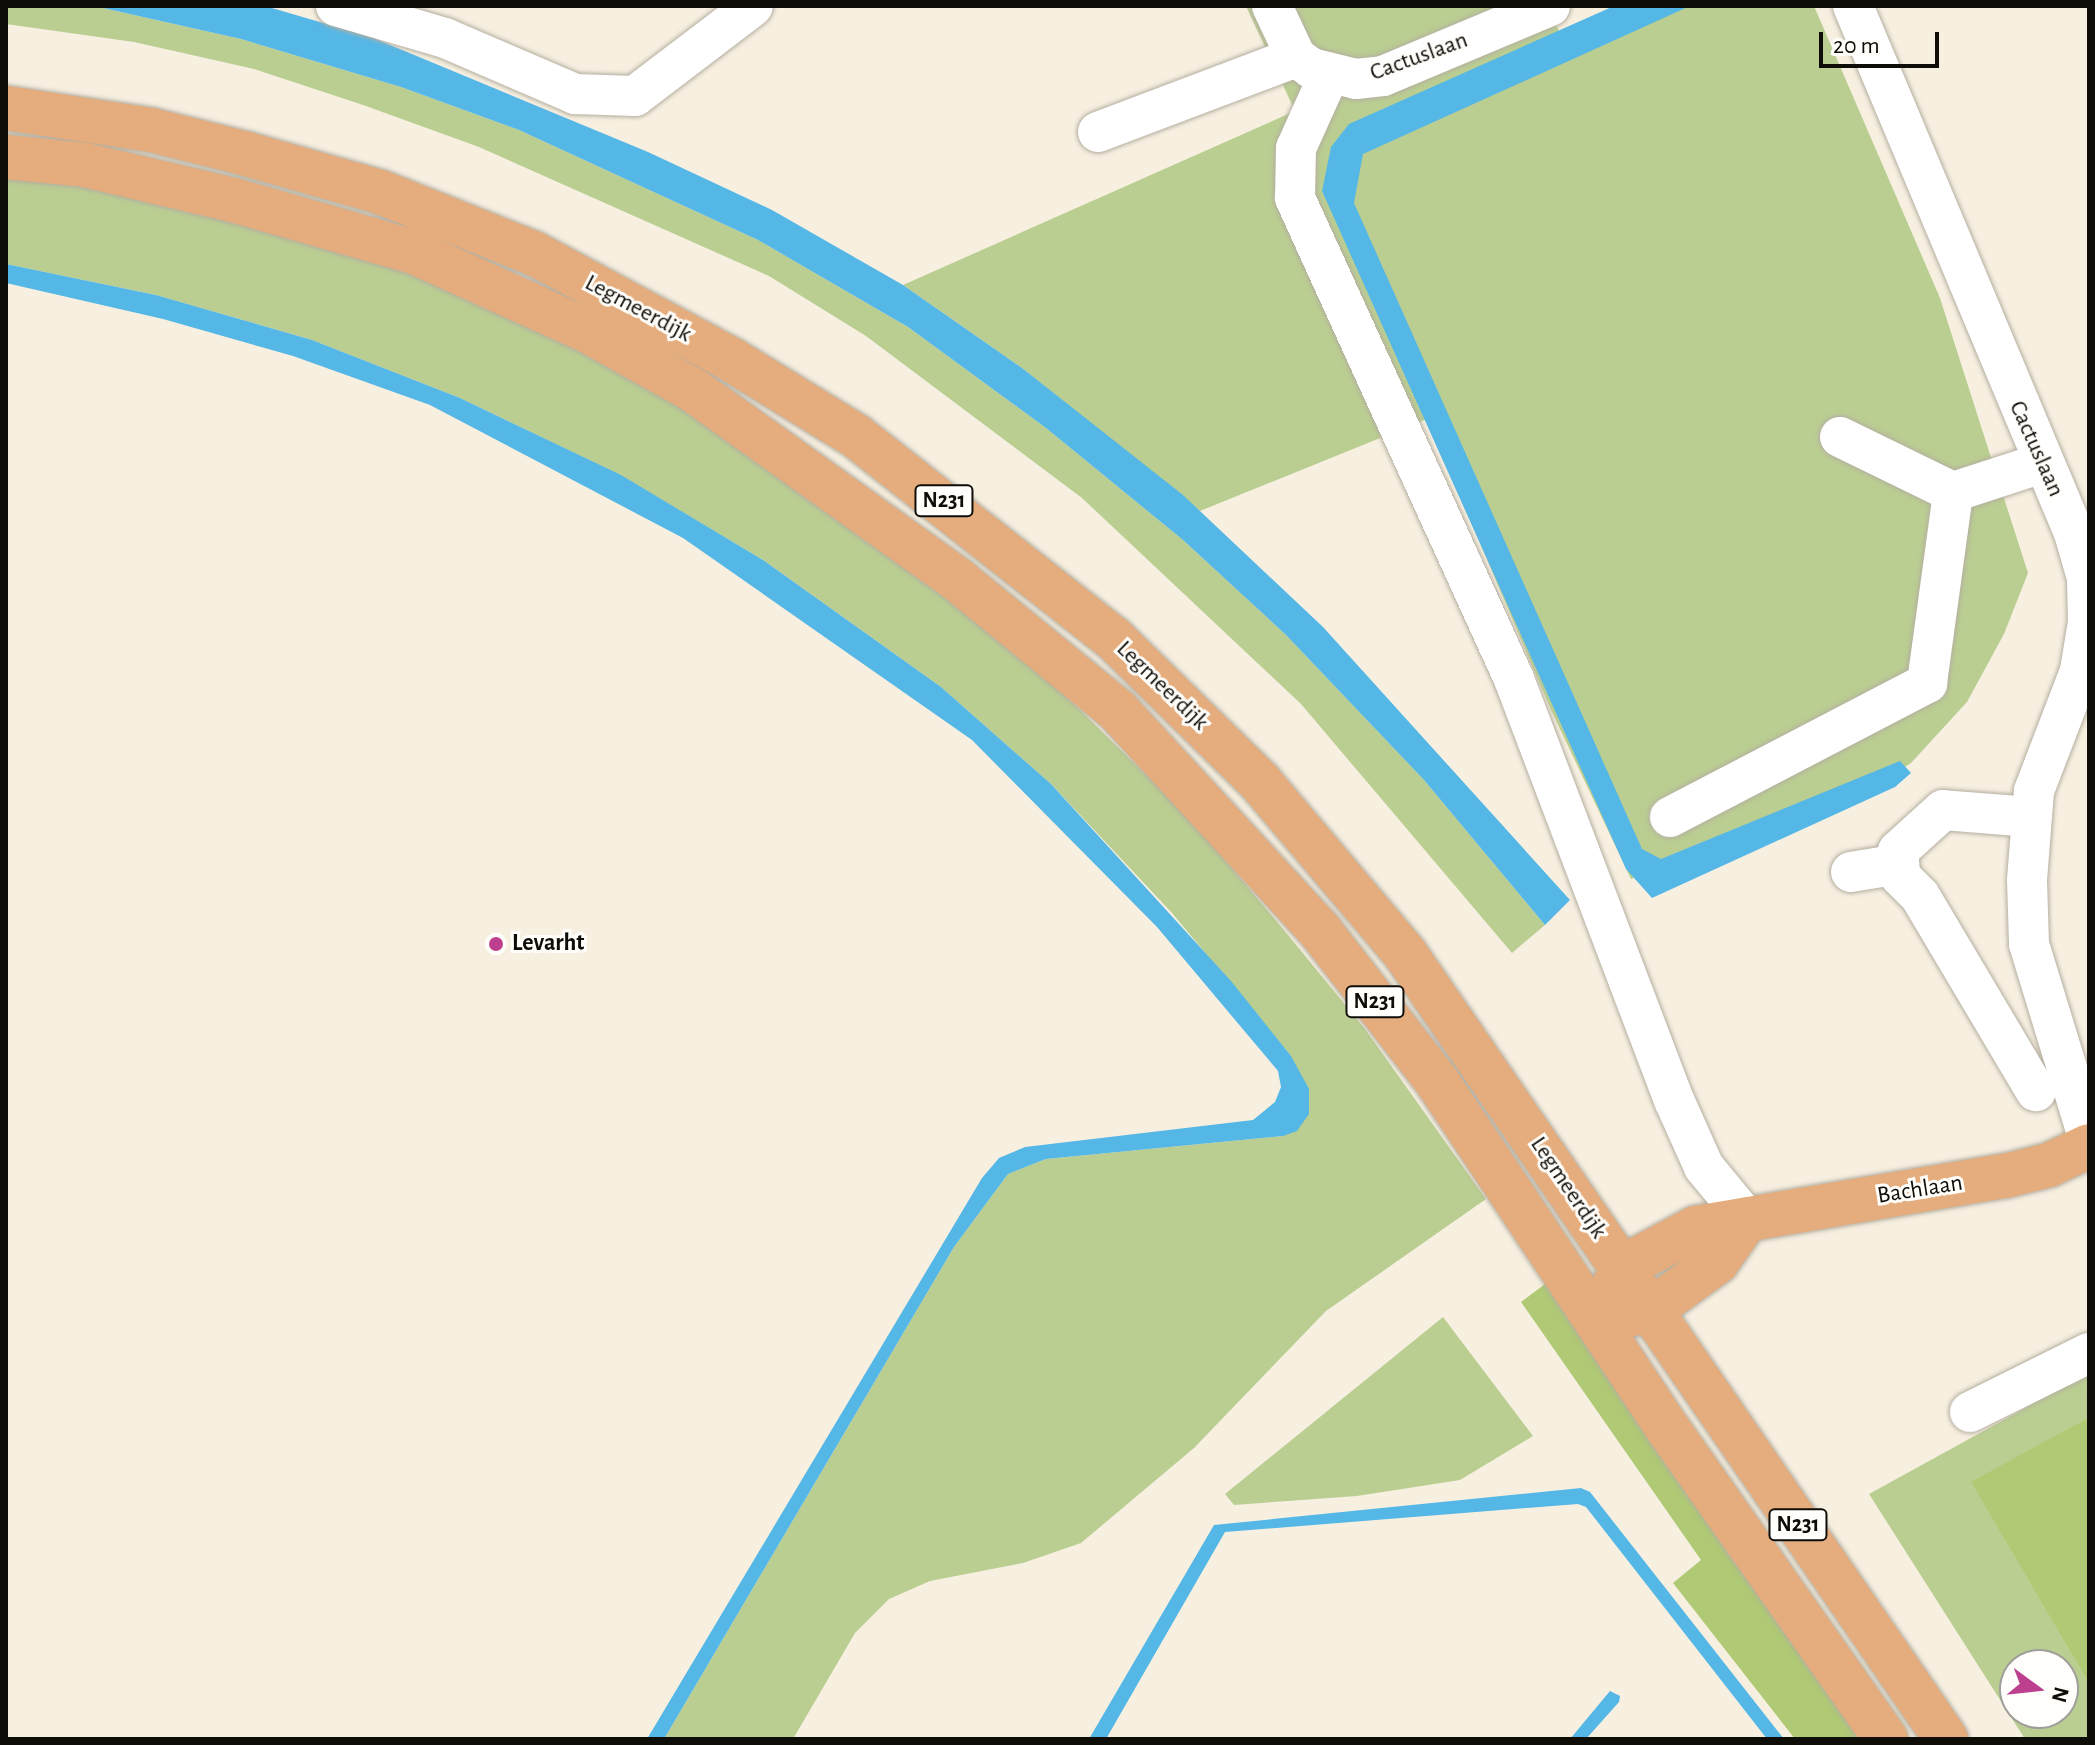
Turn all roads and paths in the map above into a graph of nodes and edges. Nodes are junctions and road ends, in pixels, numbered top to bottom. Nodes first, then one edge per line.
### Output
1 (336, 6) edge
2 (753, 6) edge
3 (1272, 6) edge
4 (1550, 6) edge
5 (1853, 6) edge
6 (1312, 66) junction
7 (6, 108) edge
8 (1098, 132) dead end
9 (6, 157) edge
10 (1840, 437) dead end
11 (2042, 463) junction
12 (1953, 492) junction
13 (1670, 817) dead end
14 (2031, 817) junction
15 (1899, 864) junction
16 (1851, 872) dead end
17 (2036, 1091) dead end
18 (2089, 1140) edge
19 (2089, 1146) edge
20 (1747, 1219) junction
21 (1623, 1267) junction
22 (1651, 1310) junction
23 (1598, 1322) junction
24 (2089, 1353) edge
25 (1970, 1412) dead end
26 (1886, 1739) edge
27 (1946, 1739) edge

1 - 2 street
3 - 6 street
4 - 6 street, Cactuslaan
5 - 11 street, Cactuslaan
6 - 8 street
6 - 20 street
7 - 21 main road, Legmeerdijk / N231
9 - 23 main road, Legmeerdijk / N231
10 - 12 street
11 - 12 street
11 - 14 street, Cactuslaan
12 - 13 street
14 - 15 street
14 - 18 street, Cactuslaan
15 - 16 street
15 - 17 street
19 - 20 main road, Bachlaan
20 - 21 main road, Bachlaan
20 - 22 main road
21 - 22 main road, Legmeerdijk / N231
21 - 23 main road
22 - 23 main road
22 - 27 main road, Legmeerdijk / N231
23 - 26 main road, Legmeerdijk / N231
24 - 25 street

